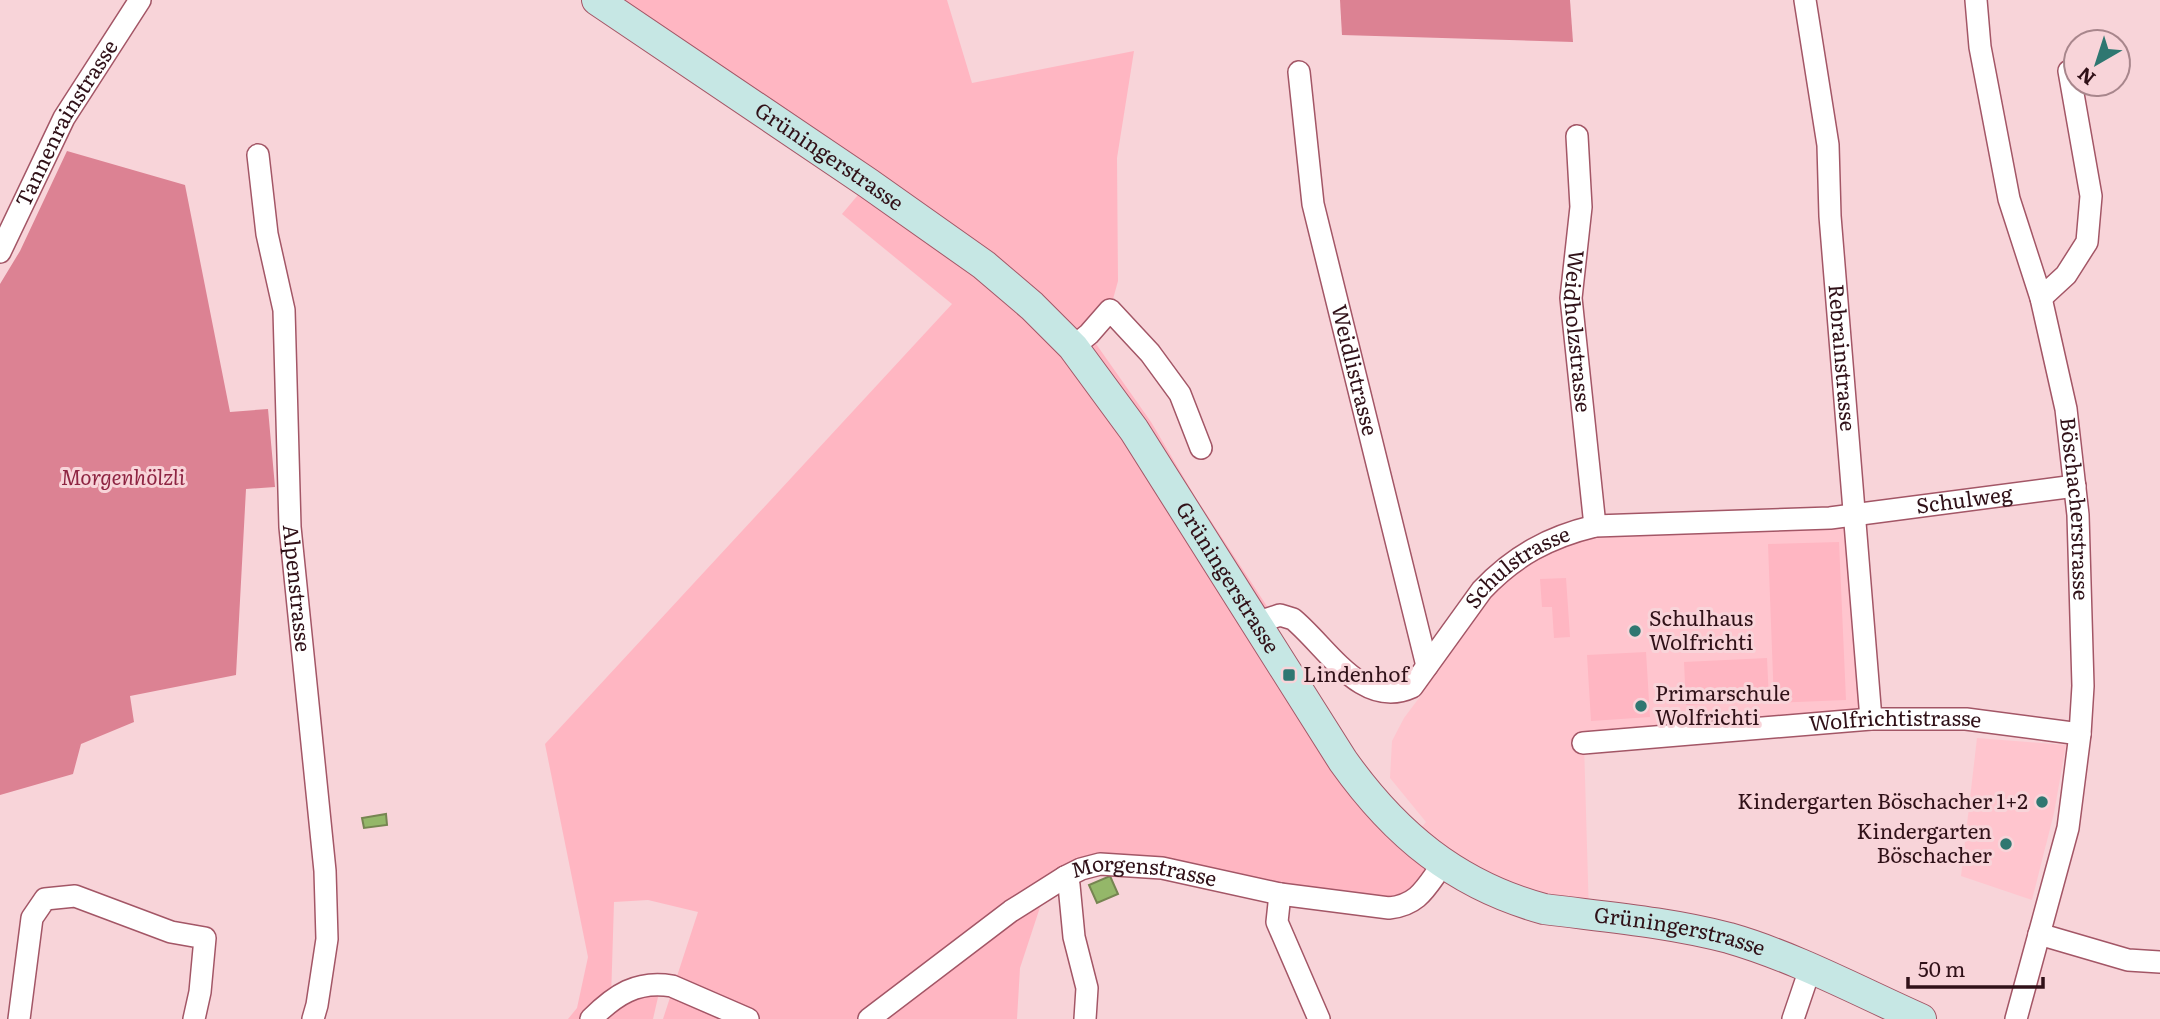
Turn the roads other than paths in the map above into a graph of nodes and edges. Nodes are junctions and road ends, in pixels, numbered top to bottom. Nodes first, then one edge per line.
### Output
1 (140, 0) edge
2 (597, 0) edge
3 (1805, 0) edge
4 (1976, 0) edge
5 (1299, 72) dead end
6 (2073, 98) edge
7 (1577, 136) dead end
8 (258, 155) dead end
9 (0, 252) edge
10 (2041, 298) junction
11 (1073, 347) junction
12 (1201, 448) dead end
13 (2075, 486) junction
14 (1855, 513) junction
15 (1595, 526) junction
16 (1256, 623) junction
17 (1427, 666) junction
18 (1871, 719) junction
19 (2080, 734) junction
20 (1583, 743) dead end
21 (1443, 864) junction
22 (1065, 877) junction
23 (1280, 894) junction
24 (2039, 934) junction
25 (2160, 962) edge
26 (1811, 969) junction
27 (19, 1019) edge
28 (194, 1019) edge
29 (313, 1019) edge
30 (591, 1019) edge
31 (748, 1019) edge
32 (869, 1019) edge
33 (1085, 1019) edge
34 (1319, 1019) edge
35 (1793, 1019) edge
36 (1921, 1019) edge
37 (2016, 1019) edge

1 - 9 street, Tannenrainstrasse
2 - 11 main road, Grüningerstrasse
3 - 14 street, Rebrainstrasse
4 - 10 street, Böschacherstrasse
5 - 17 street, Weidlistrasse
6 - 10 street
7 - 15 street, Weidholzstrasse
8 - 29 street, Alpenstrasse
10 - 13 street, Böschacherstrasse
11 - 12 street
11 - 16 main road, Grüningerstrasse
13 - 14 street, Schulweg
13 - 19 street, Böschacherstrasse
14 - 15 street, Schulstrasse
14 - 18 street, Rebrainstrasse
15 - 17 street, Schulstrasse
16 - 17 street, Schulstrasse
16 - 21 main road, Grüningerstrasse
18 - 19 street, Wolfrichtistrasse
18 - 20 street, Wolfrichtistrasse
19 - 24 street, Böschacherstrasse
21 - 23 street, Morgenstrasse
21 - 26 main road, Grüningerstrasse
22 - 23 street, Morgenstrasse
22 - 32 street, Morgenstrasse
22 - 33 street
23 - 34 street
24 - 25 street
24 - 37 street, Böschacherstrasse
26 - 35 street
26 - 36 main road, Grüningerstrasse
27 - 28 street
30 - 31 street

